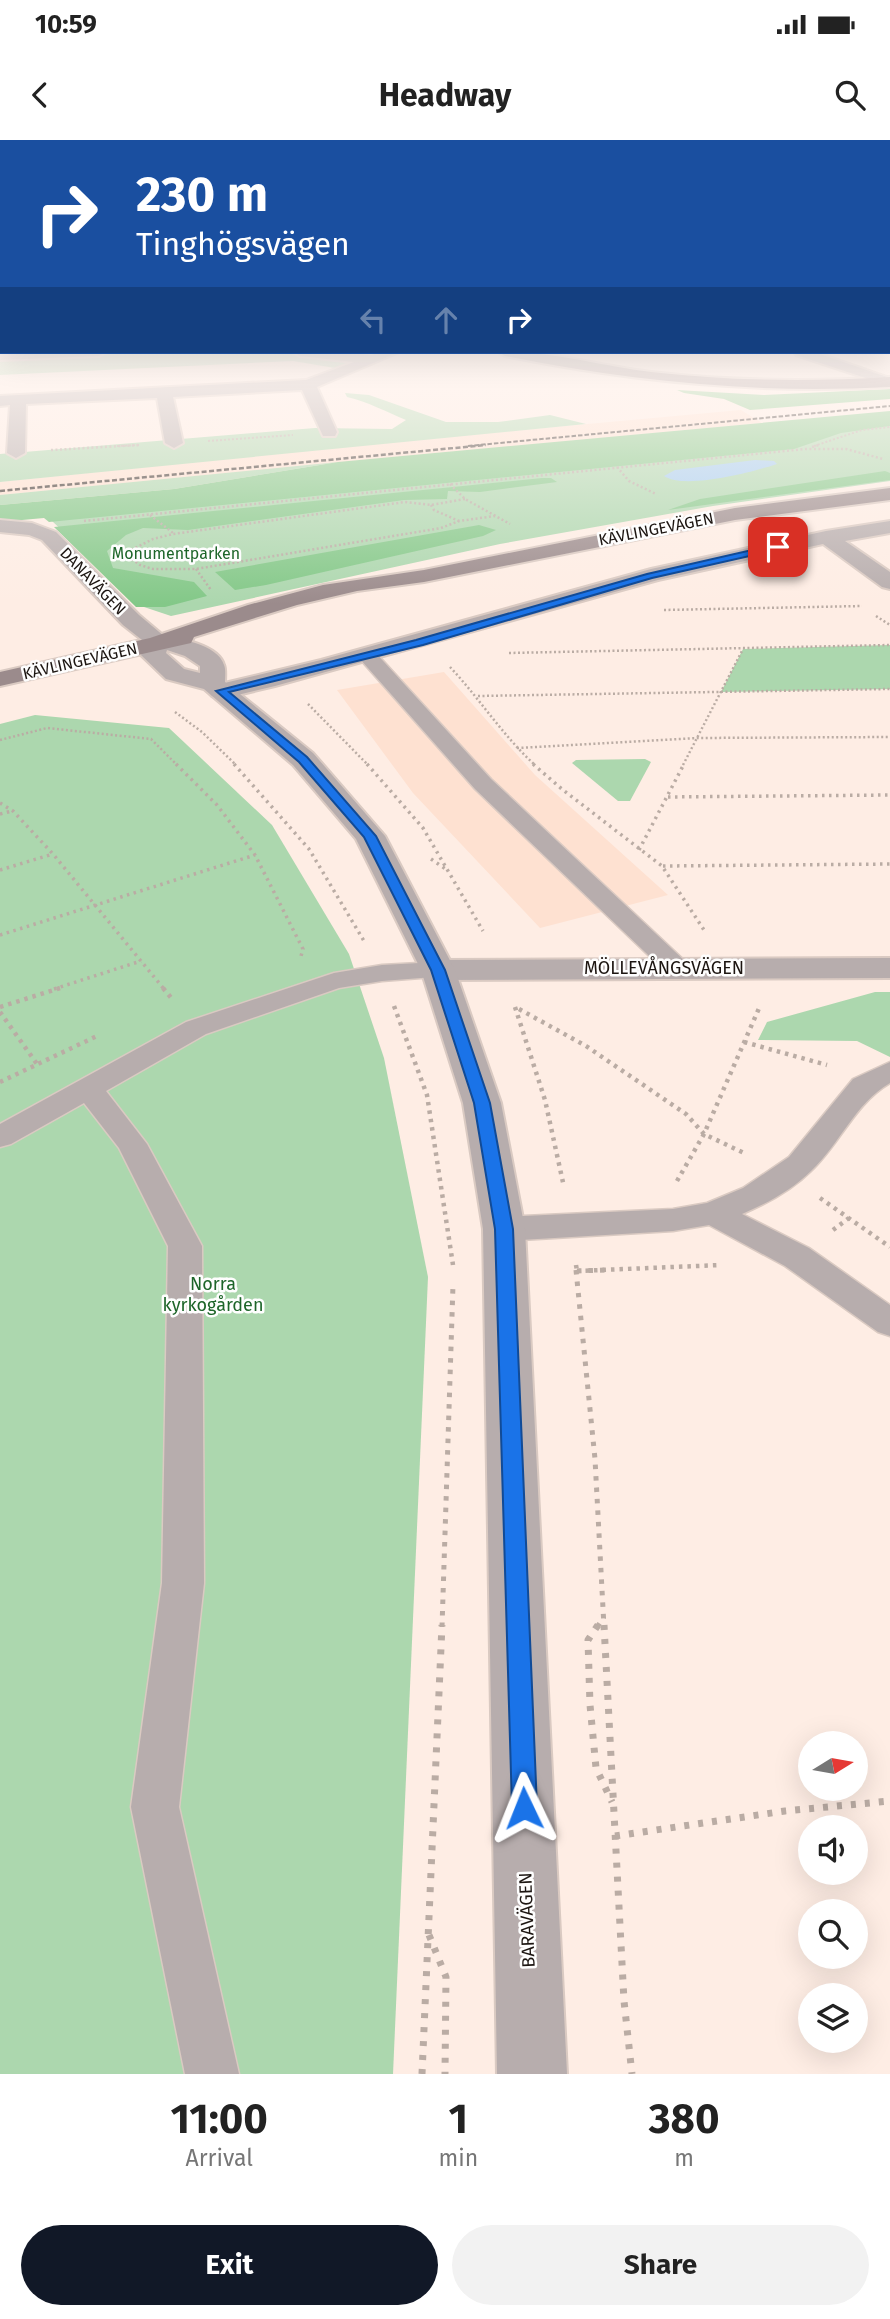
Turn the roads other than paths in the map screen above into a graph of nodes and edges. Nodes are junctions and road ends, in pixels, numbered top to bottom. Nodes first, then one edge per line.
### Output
1 (17, 423) edge
2 (170, 423) edge
3 (325, 423) edge
4 (329, 432) dead end
5 (174, 443) dead end
6 (16, 453) dead end
7 (890, 494) edge
8 (11, 527) edge
9 (890, 527) edge
10 (826, 537) junction
11 (890, 582) edge
12 (159, 642) junction
13 (367, 655) junction
14 (0, 679) edge
15 (217, 687) junction
16 (890, 968) edge
17 (678, 969) junction
18 (438, 970) junction
19 (883, 1075) edge
20 (88, 1088) junction
21 (0, 1137) edge
22 (713, 1213) junction
23 (504, 1229) junction
24 (890, 1323) edge
25 (212, 2074) edge
26 (532, 2074) edge

1 - 6 street
2 - 5 street
3 - 4 street
7 - 12 main road, KÄVLINGEVÄGEN
8 - 12 street, DANAVÄGEN
9 - 10 street
10 - 11 street
10 - 13 street
12 - 14 main road, KÄVLINGEVÄGEN
12 - 15 street, BARAVÄGEN
13 - 15 street
13 - 17 lane
15 - 18 street, BARAVÄGEN
16 - 17 street, MÖLLEVÅNGSVÄGEN
17 - 18 street, MÖLLEVÅNGSVÄGEN
18 - 20 lane
18 - 23 street, BARAVÄGEN
19 - 22 lane
20 - 21 lane
20 - 25 lane
22 - 23 lane
22 - 24 lane
23 - 26 street, BARAVÄGEN

